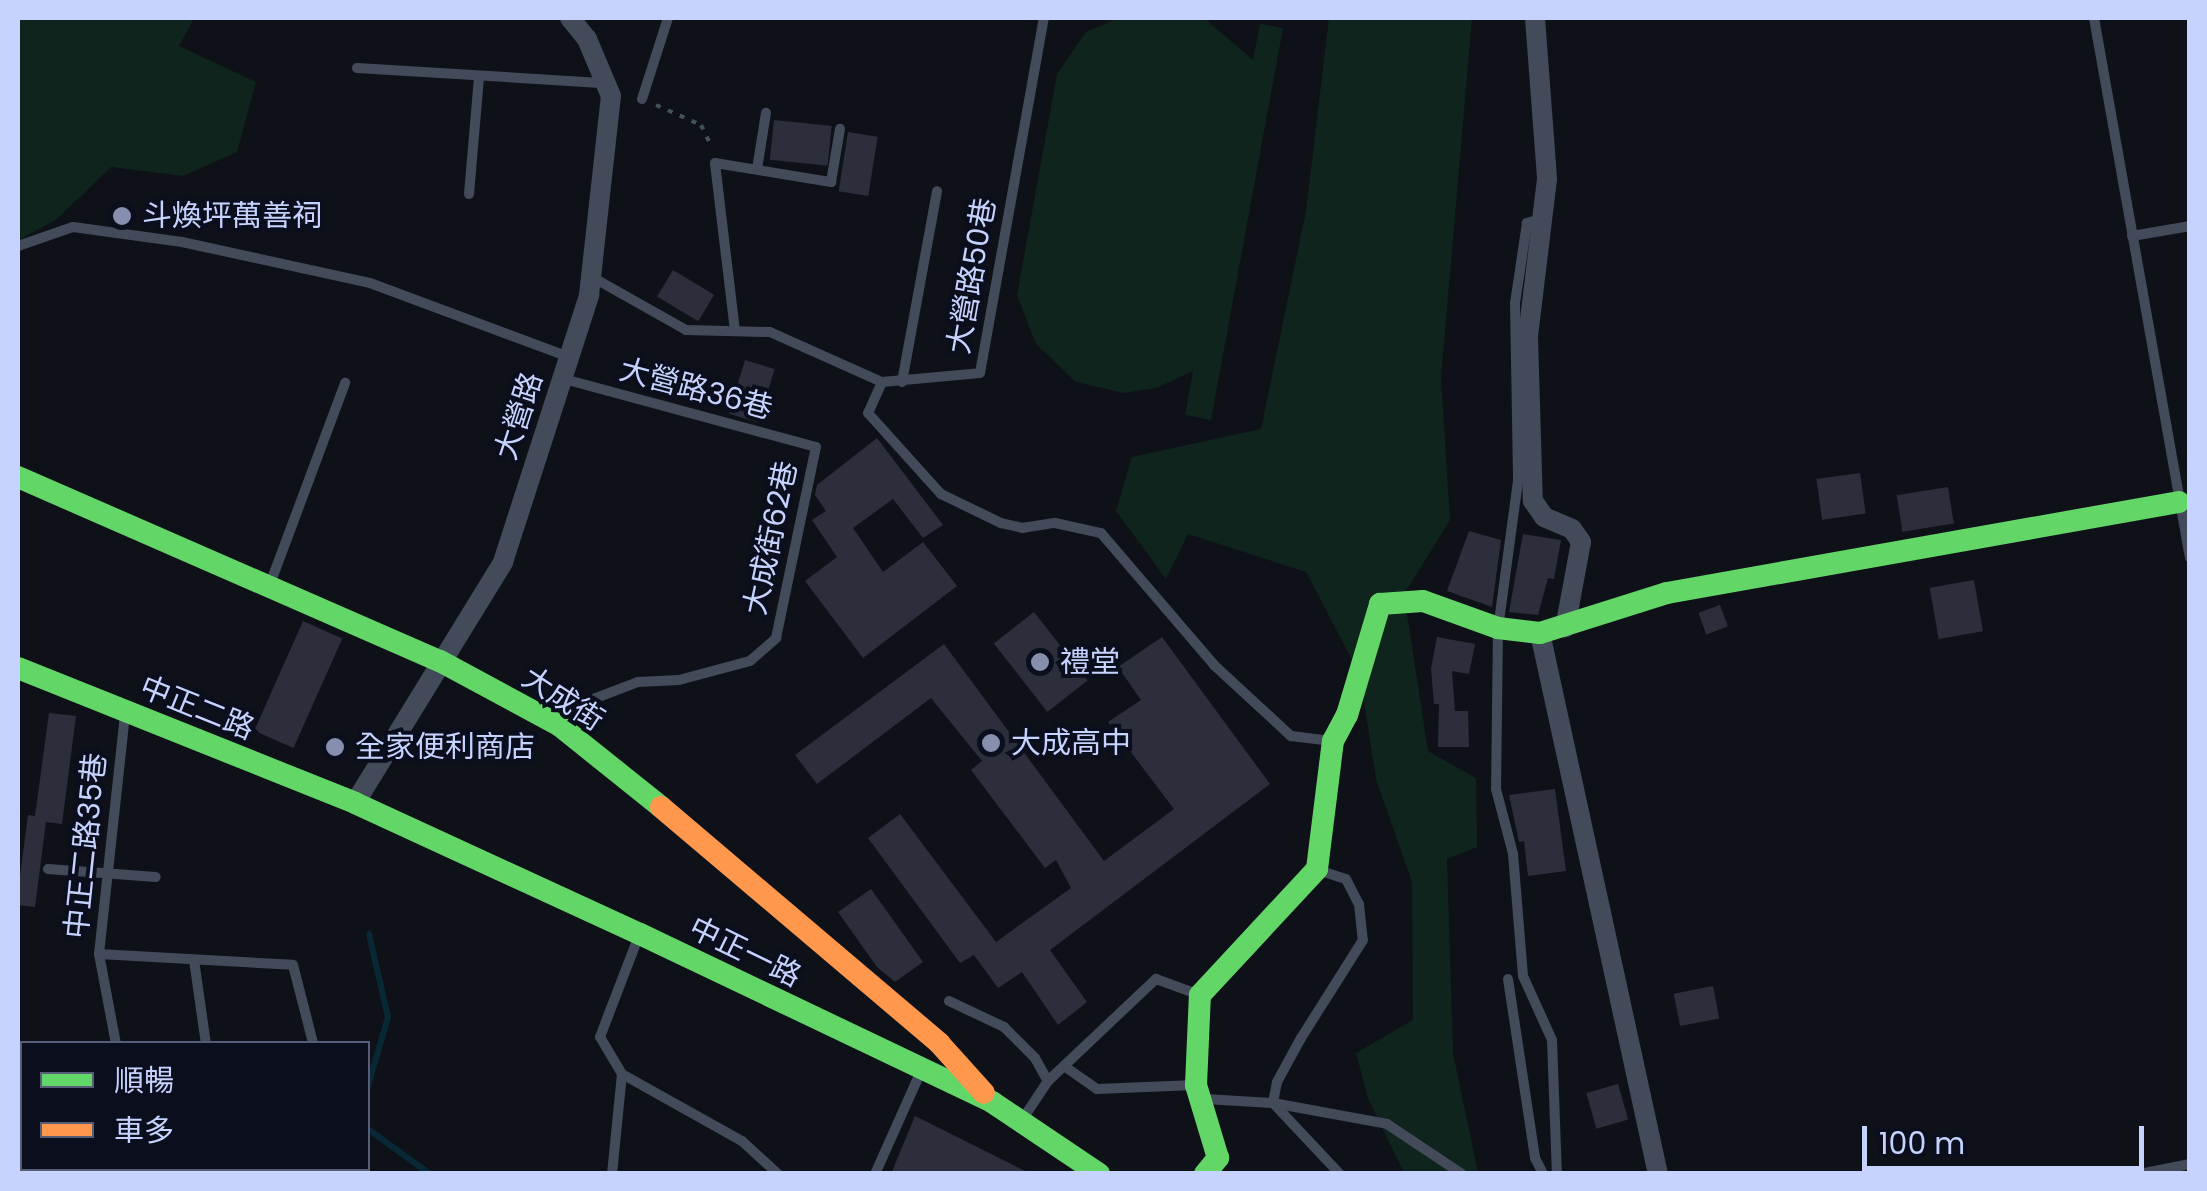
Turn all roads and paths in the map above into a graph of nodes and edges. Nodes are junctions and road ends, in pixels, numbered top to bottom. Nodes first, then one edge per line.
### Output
1 (570, 18) edge
2 (668, 18) edge
3 (1044, 18) edge
4 (1535, 18) edge
5 (2094, 18) edge
6 (357, 68) dead end
7 (479, 78) junction
8 (605, 83) junction
9 (642, 99) joint
10 (766, 113) dead end
11 (840, 129) dead end
12 (715, 162) junction
13 (757, 169) junction
14 (937, 191) dead end
15 (469, 194) dead end
16 (1542, 219) junction
17 (2190, 226) edge
18 (2132, 236) junction
19 (18, 246) edge
20 (592, 276) junction
21 (735, 331) junction
22 (569, 357) junction
23 (564, 379) junction
24 (882, 382) junction
25 (902, 382) junction
26 (345, 384) dead end
27 (816, 447) joint
28 (18, 477) edge
29 (2180, 502) junction
30 (2190, 558) edge
31 (269, 587) junction
32 (1498, 628) junction
33 (1565, 628) junction
34 (1540, 633) junction
35 (440, 661) junction
36 (18, 668) edge
37 (125, 712) junction
38 (560, 726) junction
39 (1333, 741) junction
40 (354, 803) junction
41 (48, 869) dead end
42 (1317, 870) junction
43 (108, 874) junction
44 (156, 878) dead end
45 (640, 934) junction
46 (99, 954) junction
47 (194, 960) junction
48 (1508, 978) dead end
49 (1200, 995) junction
50 (949, 1001) dead end
51 (115, 1041) edge
52 (206, 1041) edge
53 (312, 1041) edge
54 (1064, 1066) junction
55 (922, 1071) junction
56 (622, 1074) junction
57 (1048, 1081) junction
58 (1199, 1092) junction
59 (992, 1102) junction
60 (1273, 1103) junction
61 (1022, 1120) junction
62 (2190, 1164) edge
63 (613, 1167) edge
64 (778, 1174) edge
65 (875, 1174) edge
66 (1099, 1174) edge
67 (1205, 1174) edge
68 (1340, 1174) edge
69 (1462, 1174) edge
70 (1543, 1174) edge
71 (1557, 1174) edge
72 (1658, 1174) edge
73 (2140, 1174) edge

1 - 8 street, 大營路
2 - 9 lane
3 - 25 lane, 大營路50巷
4 - 16 street
5 - 18 lane
6 - 7 lane
7 - 8 lane
7 - 15 lane
8 - 20 street, 大營路
9 - 12 path
10 - 13 lane
11 - 13 lane
12 - 13 lane
12 - 21 lane
14 - 25 lane
16 - 32 lane
16 - 33 street
17 - 18 lane
18 - 29 lane
19 - 22 lane
20 - 21 lane, 大營路50巷
20 - 22 street, 大營路
21 - 24 lane, 大營路50巷
22 - 23 street, 大營路
23 - 27 lane, 大營路36巷
23 - 35 street, 大營路
24 - 25 lane, 大營路50巷
24 - 39 lane
26 - 31 lane
27 - 38 lane, 大成街62巷
28 - 31 street, 大成街
29 - 30 lane
29 - 33 street
31 - 35 street, 大成街
32 - 34 street
32 - 39 street
32 - 71 lane
33 - 34 street
34 - 72 street
35 - 38 street, 大成街
35 - 40 street, 大營路
36 - 37 street, 中正二路
37 - 40 street, 中正二路
37 - 43 lane, 中正二路35巷
38 - 59 street, 大成街
39 - 42 street
40 - 45 street, 中正一路
41 - 43 lane
42 - 49 street
42 - 60 lane
43 - 44 lane
43 - 46 lane, 中正二路35巷
45 - 55 street, 中正一路
45 - 56 lane
46 - 47 lane
46 - 51 lane, 中正二路35巷
47 - 52 lane
47 - 53 lane
48 - 70 lane
49 - 54 lane
49 - 58 street
50 - 57 lane
54 - 57 lane
54 - 58 lane
55 - 59 street, 中正一路
55 - 65 lane
56 - 63 lane
56 - 64 lane
57 - 61 lane
58 - 60 lane
58 - 67 street
59 - 61 street, 中正一路
60 - 68 lane
60 - 69 lane
61 - 66 street, 中正一路
62 - 73 lane

